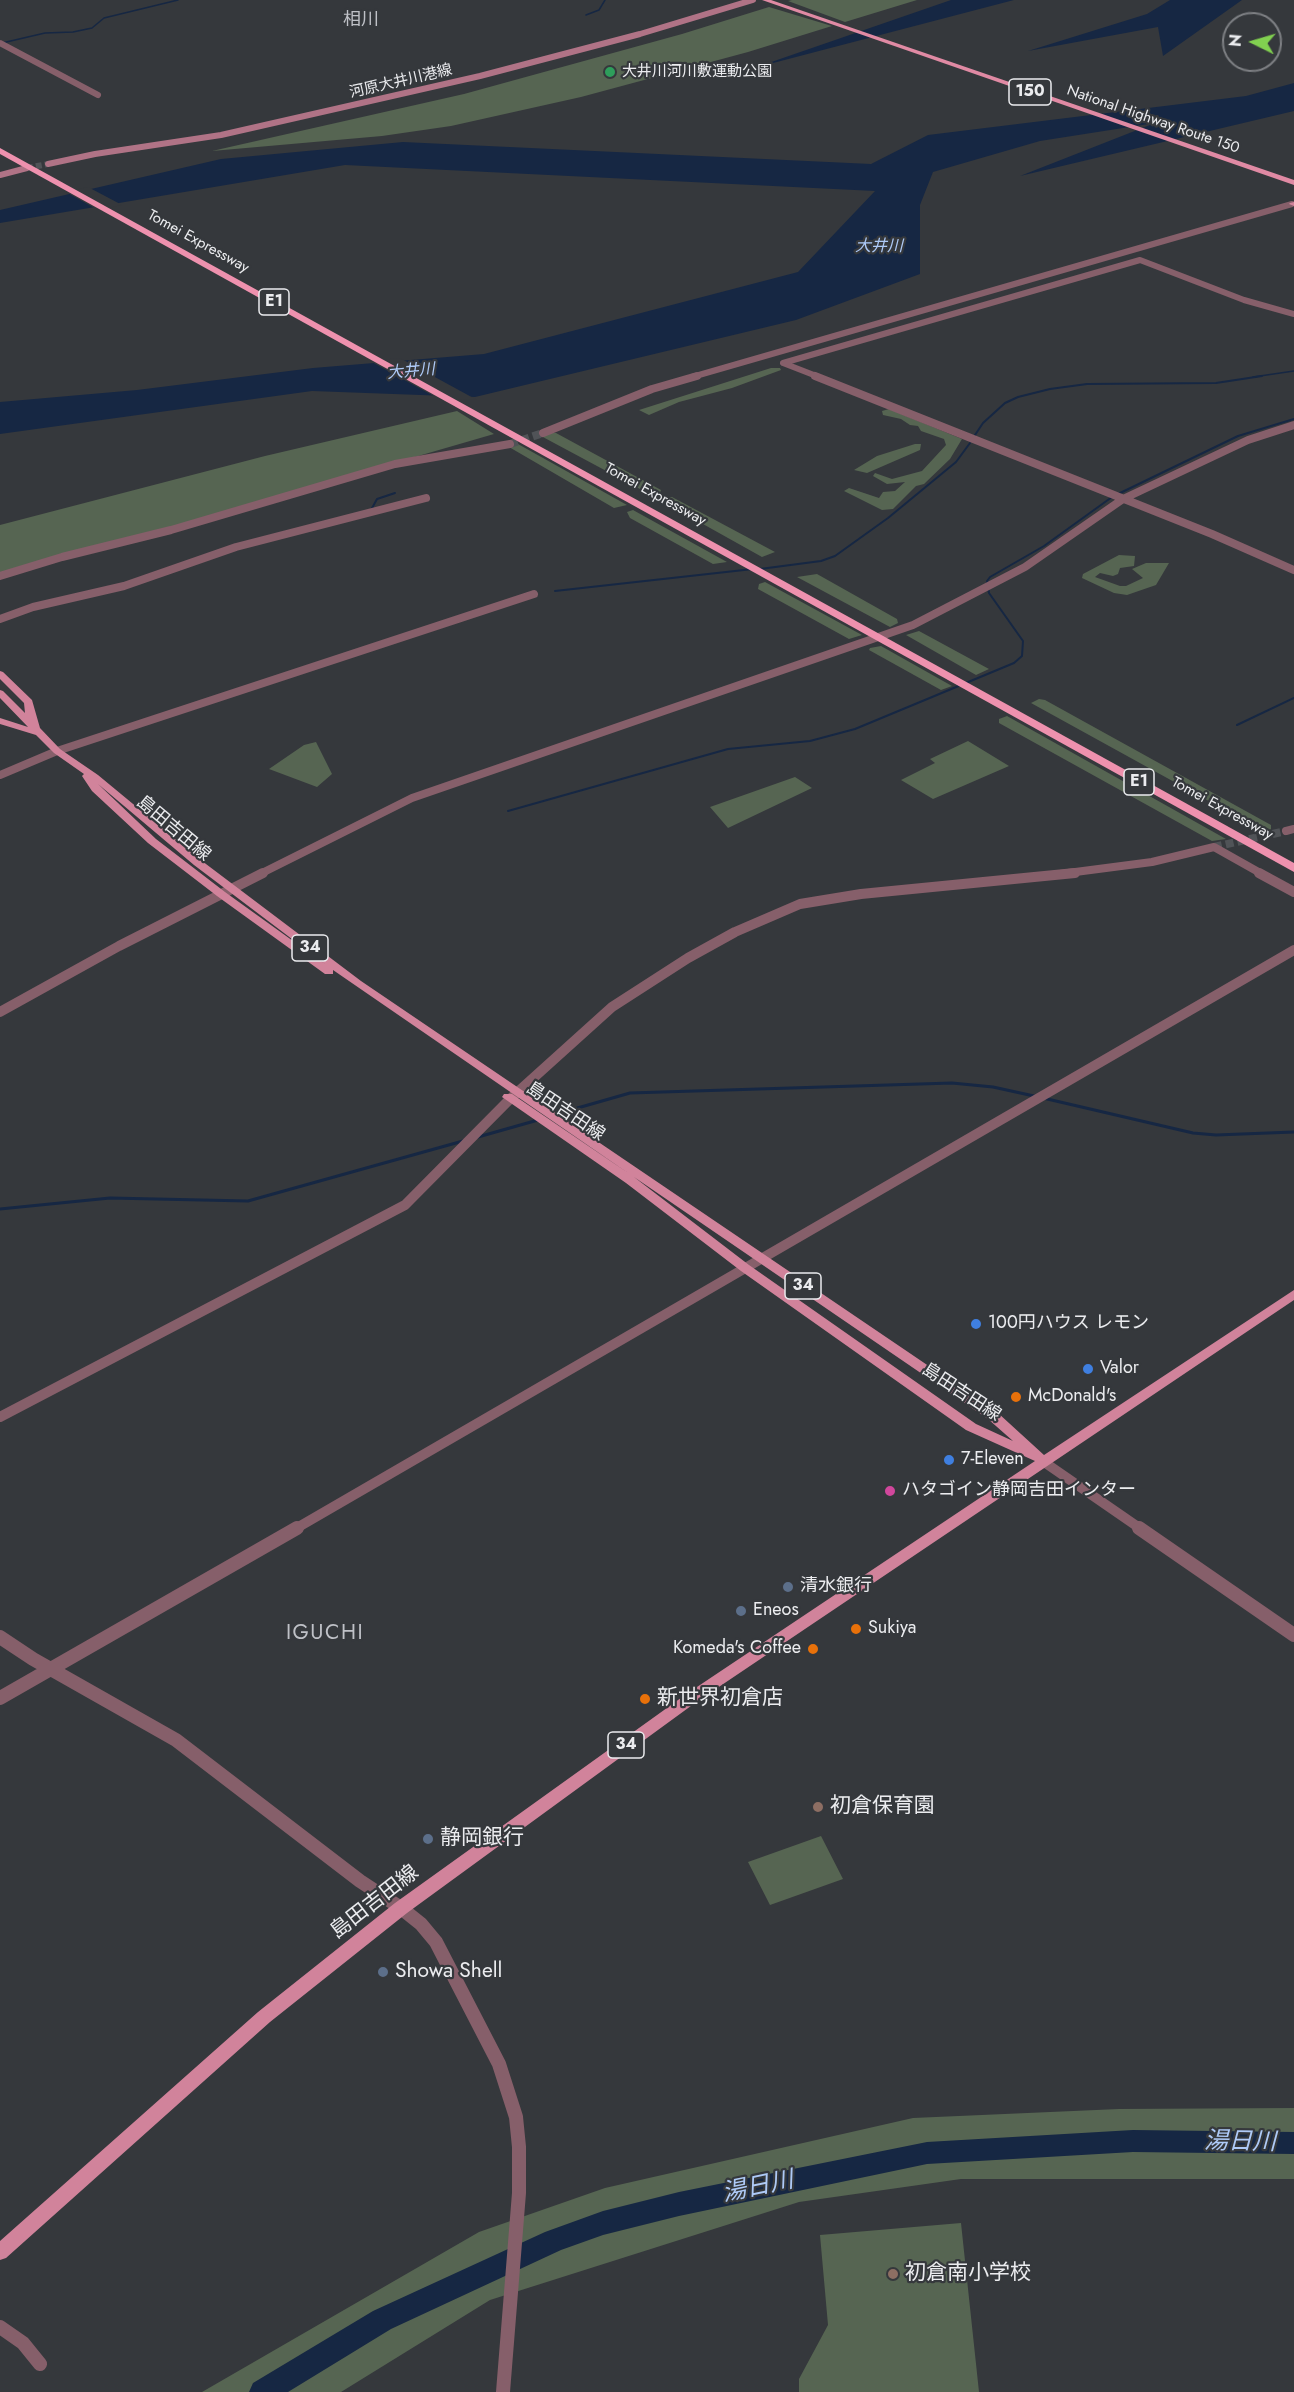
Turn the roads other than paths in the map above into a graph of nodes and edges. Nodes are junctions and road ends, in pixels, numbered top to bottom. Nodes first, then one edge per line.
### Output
1 (753, 0) edge
2 (766, 0) edge
3 (0, 43) edge
4 (98, 95) dead end
5 (0, 143) edge
6 (0, 151) edge
7 (48, 164) tunnel mouth
8 (27, 168) tunnel mouth
9 (0, 175) edge
10 (53, 176) junction
11 (1294, 183) edge
12 (1293, 204) edge
13 (1294, 314) edge
14 (505, 426) junction
15 (1294, 426) edge
16 (543, 433) tunnel mouth
17 (510, 444) tunnel mouth
18 (426, 498) dead end
19 (1123, 499) junction
20 (1294, 570) edge
21 (0, 576) edge
22 (534, 594) dead end
23 (0, 619) edge
24 (892, 640) junction
25 (0, 674) edge
26 (0, 693) edge
27 (989, 694) junction
28 (0, 721) edge
29 (36, 732) junction
30 (57, 751) junction
31 (82, 771) junction
32 (0, 775) edge
33 (1294, 856) edge
34 (1294, 868) edge
35 (232, 889) junction
36 (1294, 892) edge
37 (221, 894) junction
38 (1294, 950) edge
39 (0, 1012) edge
40 (514, 1096) junction
41 (546, 1118) junction
42 (763, 1258) junction
43 (745, 1268) junction
44 (1294, 1294) edge
45 (0, 1417) edge
46 (1044, 1462) junction
47 (1294, 1635) edge
48 (0, 1637) edge
49 (51, 1668) junction
50 (0, 1698) edge
51 (401, 1908) junction
52 (0, 2252) edge
53 (0, 2327) edge
54 (40, 2364) dead end
55 (503, 2392) edge

1 - 7 main road, 河原大井川港線
2 - 11 highway, National Highway Route 150 / 150
3 - 4 street
5 - 10 highway, Tomei Expressway / E1
6 - 10 highway, Tomei Expressway / E1
8 - 9 main road
10 - 14 highway, Tomei Expressway / E1
12 - 16 street
13 - 19 street
14 - 24 highway, Tomei Expressway / E1
14 - 24 highway, Tomei Expressway / E1
15 - 19 street
17 - 21 street
18 - 23 street
19 - 20 street
19 - 35 street
22 - 30 street
24 - 27 highway, Tomei Expressway / E1
25 - 29 main road
26 - 29 main road, 島田吉田線 / 34
27 - 33 highway, Tomei Expressway / E1
27 - 34 highway, Tomei Expressway / E1
28 - 29 main road
29 - 30 main road, 島田吉田線 / 34
30 - 31 main road, 島田吉田線 / 34
30 - 32 street
31 - 35 main road, 島田吉田線 / 34
31 - 37 main road, 島田吉田線 / 34
35 - 37 street
35 - 40 main road, 島田吉田線 / 34
36 - 40 street
37 - 39 street
37 - 40 main road, 島田吉田線 / 34
38 - 42 street
40 - 41 main road, 島田吉田線 / 34
40 - 45 street
41 - 42 main road, 島田吉田線 / 34
41 - 43 main road, 島田吉田線 / 34
42 - 43 street
42 - 46 main road, 島田吉田線 / 34
43 - 46 main road, 島田吉田線 / 34
43 - 49 street
44 - 46 main road, 島田吉田線 / 34
46 - 47 street
46 - 51 main road, 島田吉田線 / 34
48 - 49 street
49 - 50 street
49 - 51 street
51 - 52 main road, 島田吉田線 / 34
51 - 55 street
53 - 54 street

